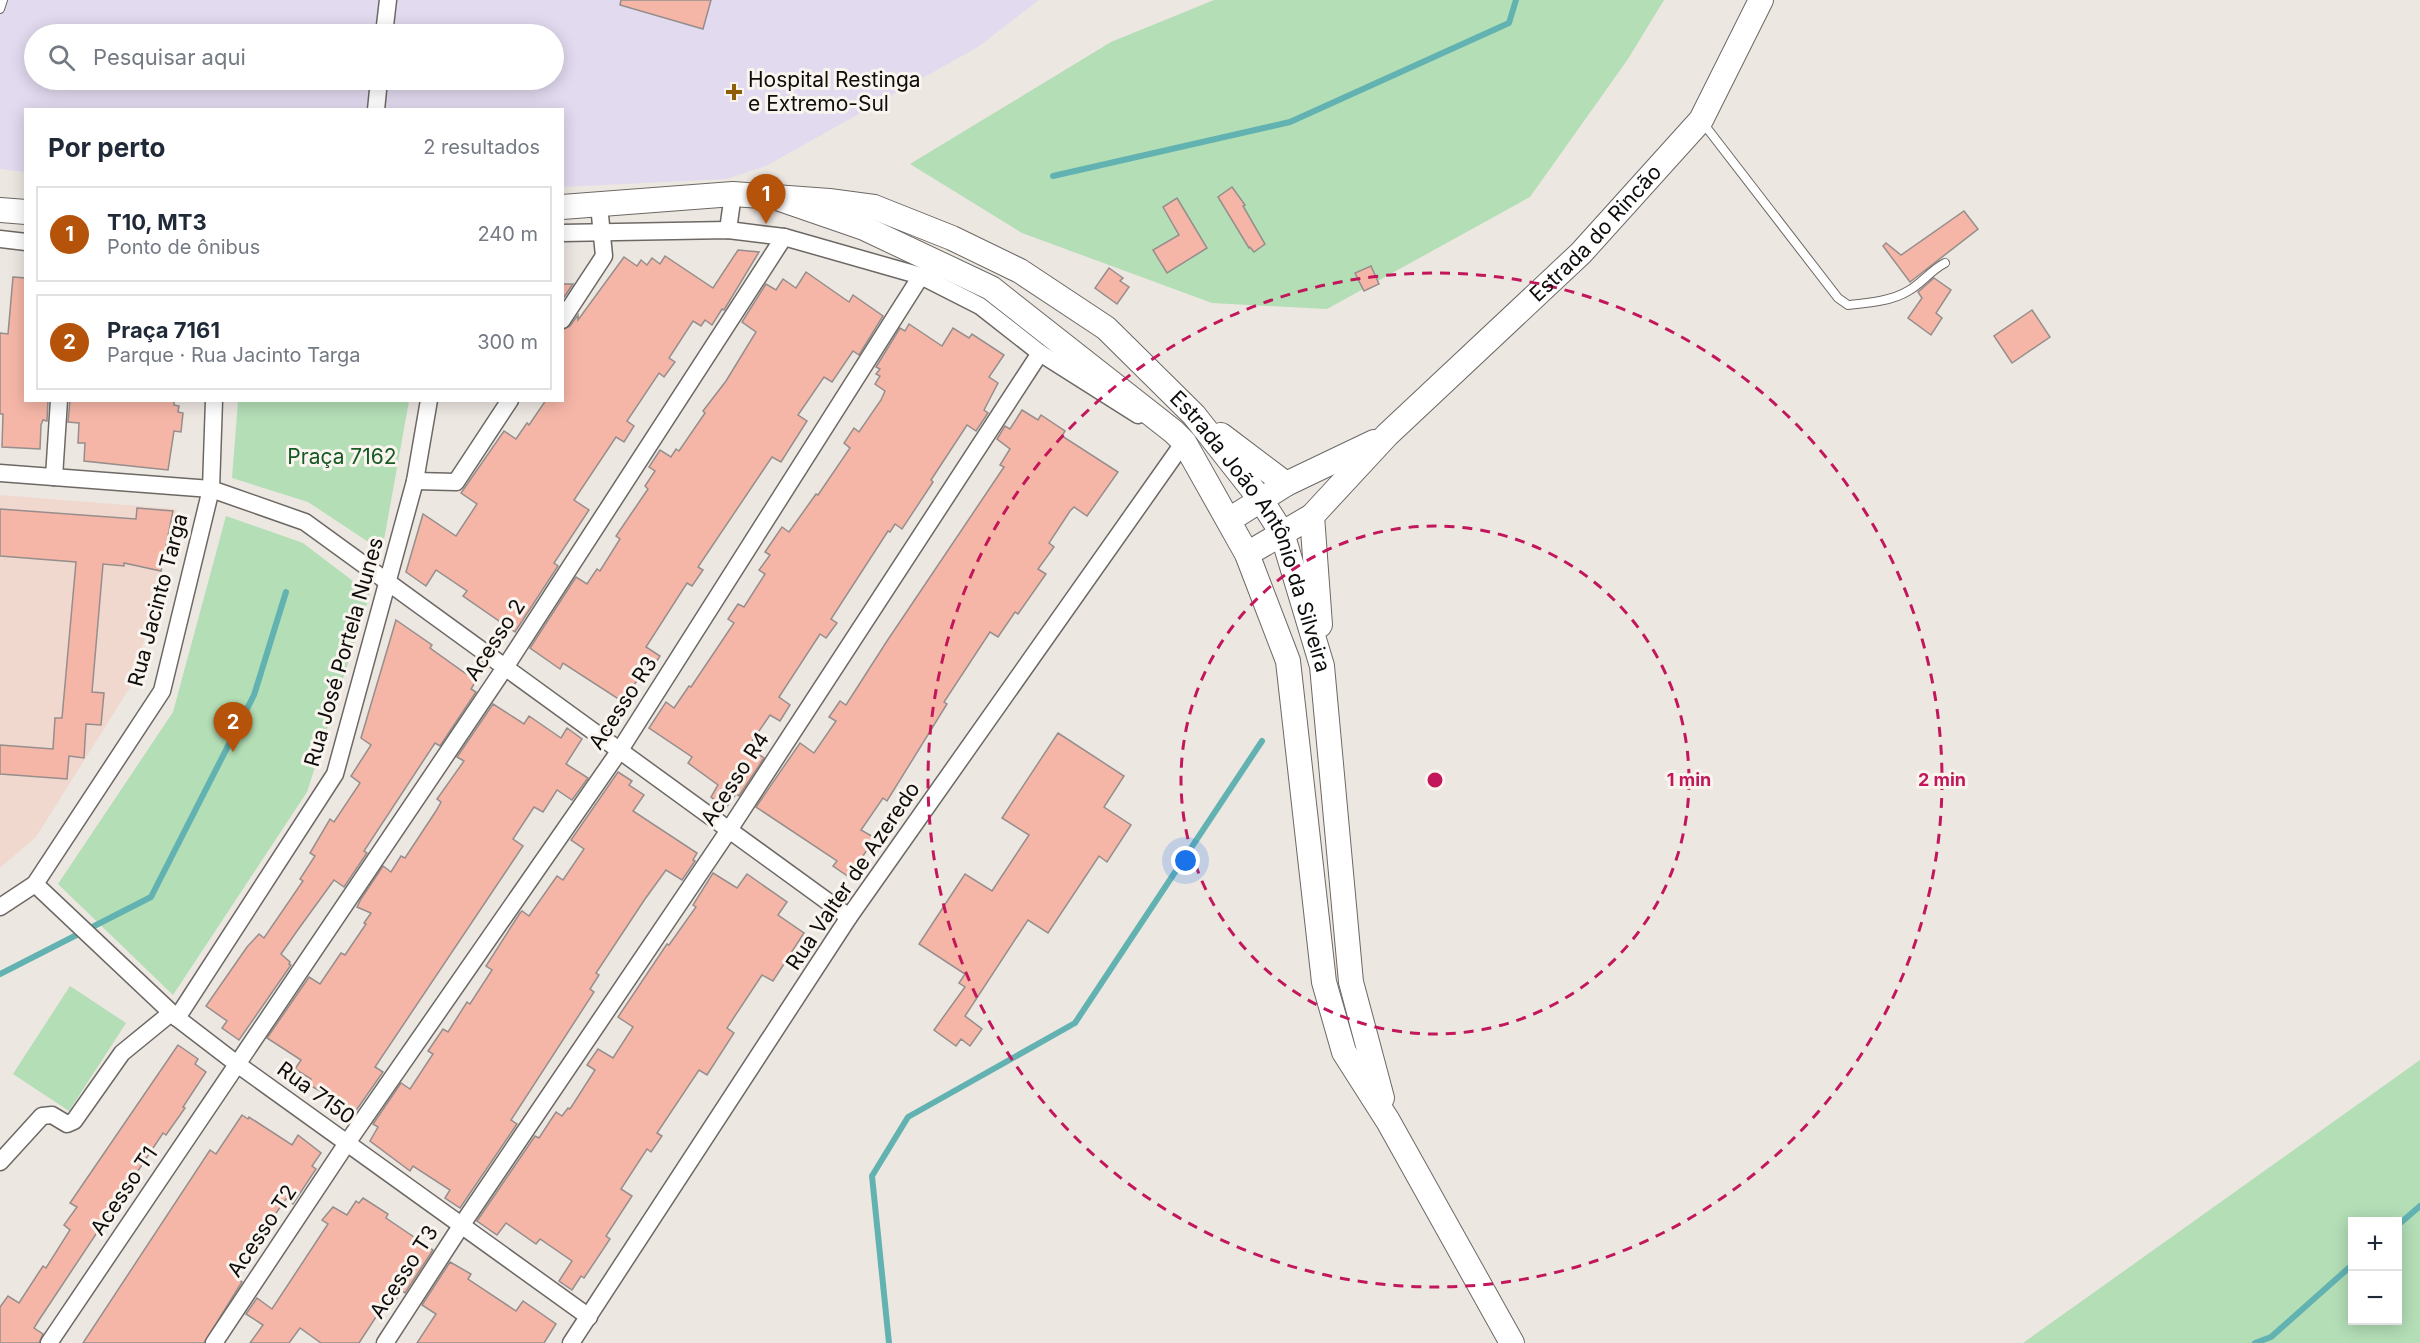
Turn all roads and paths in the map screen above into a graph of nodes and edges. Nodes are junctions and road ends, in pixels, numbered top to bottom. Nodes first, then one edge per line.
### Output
1 (3, 0) edge
2 (388, 0) edge
3 (1761, 0) edge
4 (0, 9) edge
5 (385, 24) edge
6 (378, 90) edge
7 (376, 108) edge
8 (1701, 120) junction
9 (733, 194) junction
10 (777, 198) junction
11 (599, 205) junction
12 (564, 207) edge
13 (0, 210) edge
14 (24, 212) edge
15 (729, 230) junction
16 (602, 231) junction
17 (564, 233) edge
18 (784, 237) junction
19 (0, 239) edge
20 (24, 242) edge
21 (1945, 263) dead end
22 (921, 276) junction
23 (986, 297) junction
24 (564, 317) edge
25 (1040, 352) junction
26 (59, 402) edge
27 (214, 402) edge
28 (429, 402) edge
29 (509, 402) edge
30 (1194, 414) junction
31 (1387, 435) junction
32 (1179, 437) junction
33 (0, 473) edge
34 (54, 477) junction
35 (415, 481) junction
36 (1286, 484) junction
37 (211, 489) junction
38 (1261, 500) junction
39 (1312, 516) junction
40 (1229, 520) junction
41 (1281, 533) junction
42 (1247, 554) junction
43 (389, 581) junction
44 (506, 666) junction
45 (1323, 666) junction
46 (620, 750) junction
47 (729, 830) junction
48 (35, 884) junction
49 (0, 907) edge
50 (849, 917) junction
51 (174, 1016) junction
52 (237, 1064) junction
53 (1388, 1121) junction
54 (347, 1143) junction
55 (0, 1162) edge
56 (461, 1226) junction
57 (589, 1317) junction
58 (49, 1343) edge
59 (214, 1343) edge
60 (385, 1343) edge
61 (571, 1343) edge
62 (1512, 1343) edge

1 - 4 lane
2 - 5 street
3 - 8 main road, Estrada do Rincão
6 - 7 street
8 - 21 lane
8 - 31 main road, Estrada do Rincão
9 - 10 main road, Estrada João Antônio da Silveira
9 - 11 main road, Estrada João Antônio da Silveira
9 - 15 street
10 - 23 main road, Estrada João Antônio da Silveira
10 - 30 main road, Estrada João Antônio da Silveira
11 - 12 main road, Estrada João Antônio da Silveira
11 - 16 street
13 - 14 main road
15 - 16 street, Estrada João Antônio da Silveira
15 - 18 street, Estrada João Antônio da Silveira
16 - 17 street, Estrada João Antônio da Silveira
16 - 24 street
18 - 22 street, Estrada João Antônio da Silveira
18 - 44 street, Acesso 2
19 - 20 street
22 - 23 street, Estrada João Antônio da Silveira
22 - 46 street, Acesso R3
23 - 25 street, Estrada João Antônio da Silveira
23 - 32 main road, Estrada João Antônio da Silveira
25 - 32 street, Estrada João Antônio da Silveira
25 - 47 street, Acesso R4
26 - 34 street
27 - 37 street, Rua Jacinto Targa
28 - 35 street, Rua José Portela Nunes
29 - 35 street
30 - 36 main road
30 - 38 main road, Estrada João Antônio da Silveira
31 - 36 main road, Estrada do Rincão
31 - 39 main road, Estrada do Rincão
32 - 40 main road, Estrada João Antônio da Silveira
32 - 50 street, Rua Valter de Azeredo
33 - 34 street
34 - 37 street
35 - 43 street, Rua José Portela Nunes
36 - 38 main road, Estrada do Rincão
37 - 43 street
37 - 48 street, Rua Jacinto Targa
38 - 40 main road, Estrada do Rincão
38 - 41 main road, Estrada João Antônio da Silveira
39 - 41 main road, Estrada do Rincão
39 - 45 main road
40 - 42 main road, Estrada João Antônio da Silveira
41 - 42 main road, Estrada do Rincão
41 - 45 main road, Estrada João Antônio da Silveira
42 - 53 main road, Estrada João Antônio da Silveira
43 - 44 street
43 - 51 street, Rua José Portela Nunes
44 - 46 street
44 - 52 street, Acesso 2
45 - 53 main road, Estrada João Antônio da Silveira
46 - 47 street
46 - 54 street, Acesso R3
47 - 50 street
47 - 56 street, Acesso R4
48 - 49 street
48 - 51 street, Rua 7150
50 - 57 street, Rua Valter de Azeredo
51 - 52 street, Rua 7150
51 - 55 street, Rua José Portela Nunes
52 - 54 street, Rua 7150
52 - 58 street, Acesso T1
53 - 62 main road, Estrada João Antônio da Silveira
54 - 56 street, Rua 7150
54 - 59 street, Acesso T2
56 - 57 street, Rua 7150
56 - 60 street, Acesso T3
57 - 61 street, Rua Valter de Azeredo

